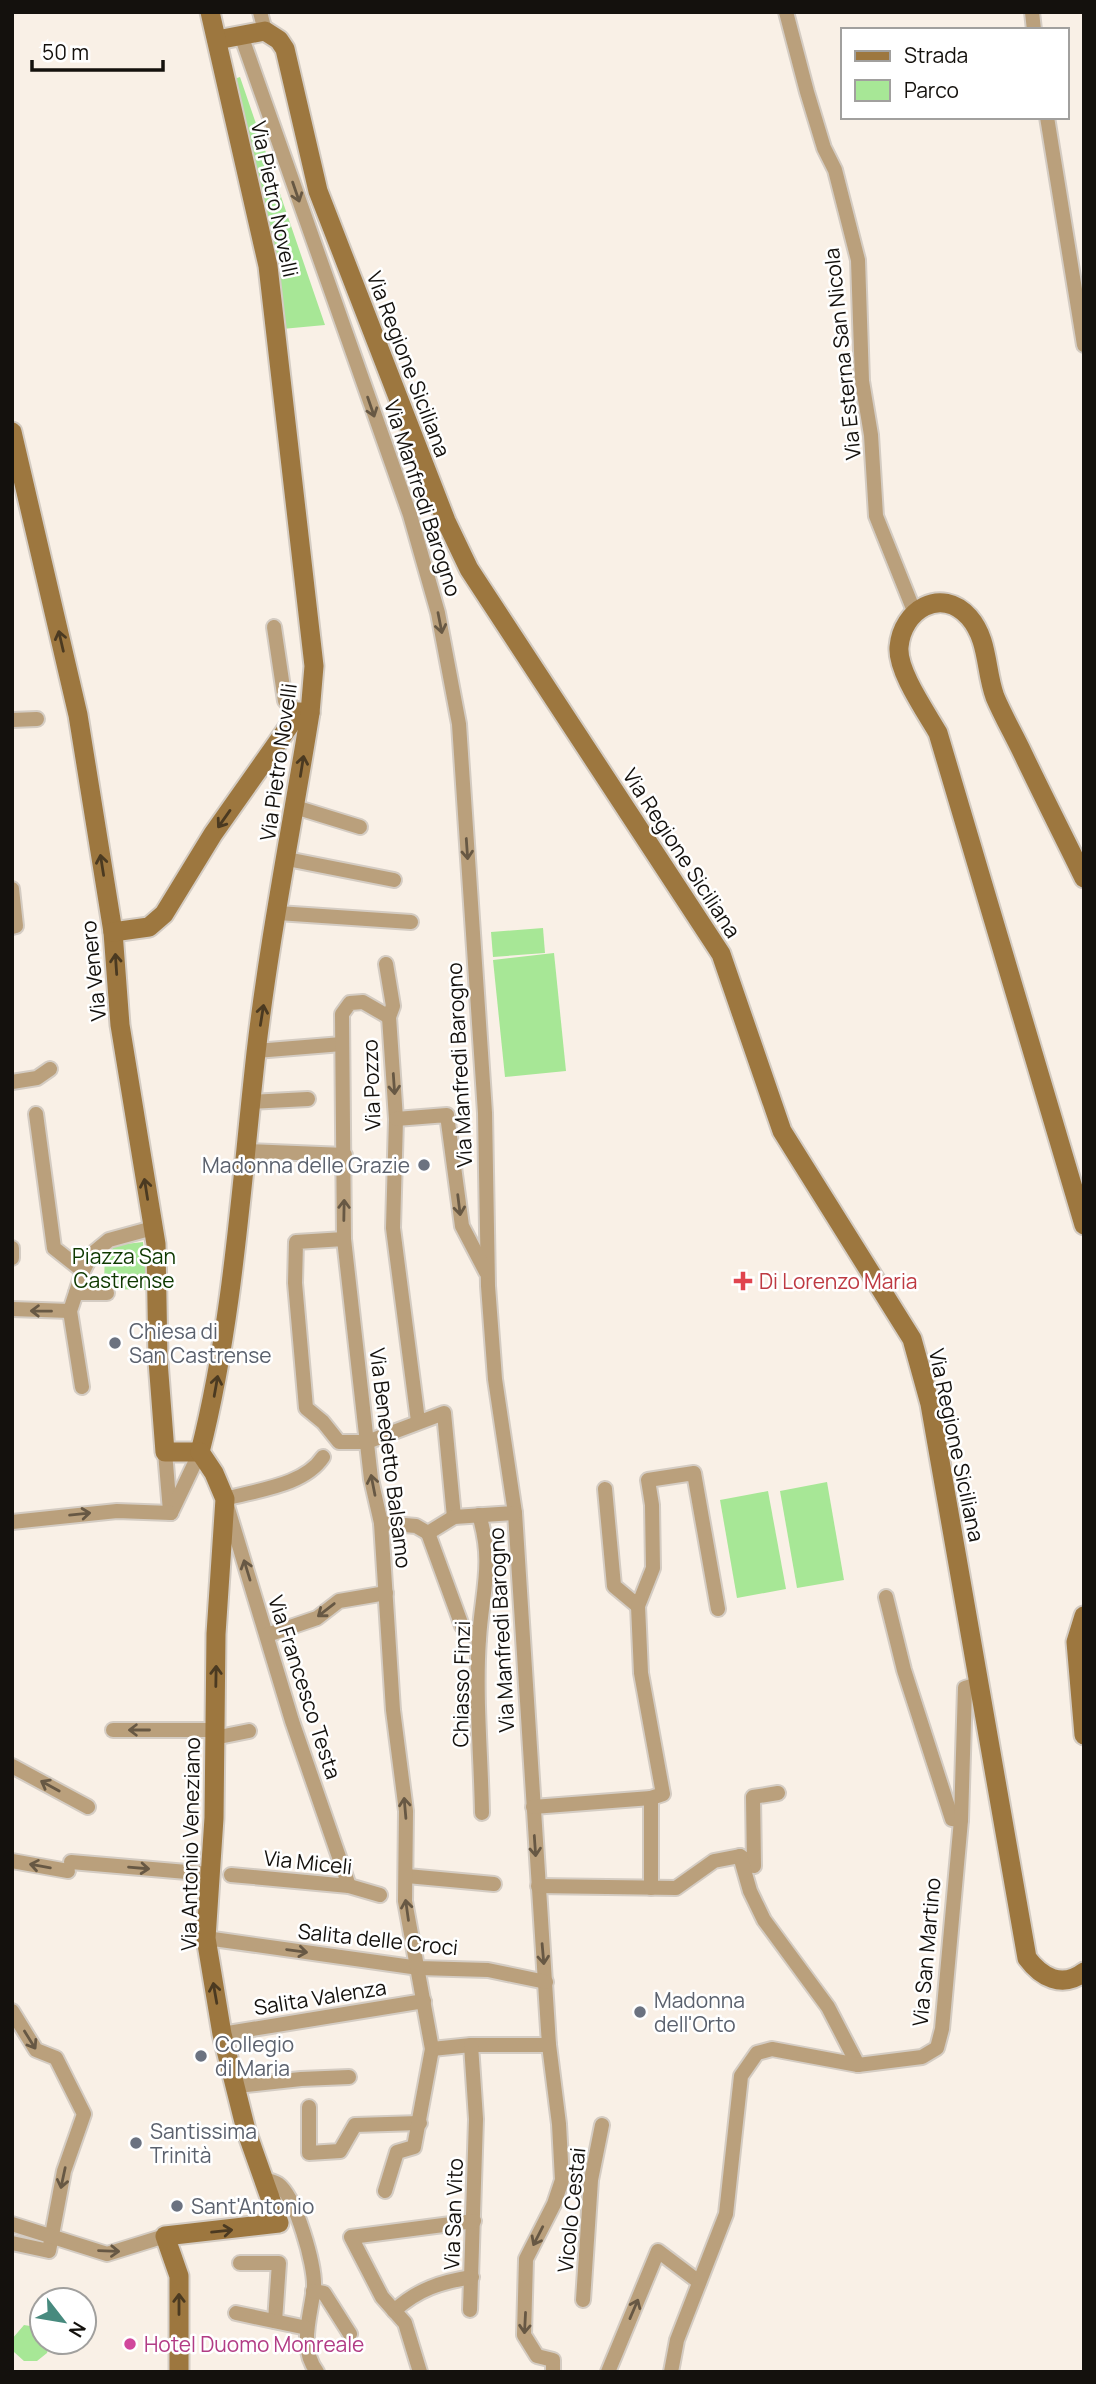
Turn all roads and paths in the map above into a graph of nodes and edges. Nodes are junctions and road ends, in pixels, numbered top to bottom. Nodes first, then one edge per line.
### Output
1 (211, 12) edge
2 (786, 12) edge
3 (263, 21) edge
4 (241, 35) junction
5 (217, 40) junction
6 (1047, 119) edge
7 (1084, 345) edge
8 (12, 432) edge
9 (914, 611) junction
10 (274, 627) dead end
11 (304, 712) junction
12 (37, 719) dead end
13 (12, 720) edge
14 (295, 807) junction
15 (360, 827) dead end
16 (287, 859) junction
17 (1084, 878) edge
18 (394, 880) dead end
19 (12, 889) edge
20 (278, 914) junction
21 (411, 922) dead end
22 (12, 927) edge
23 (113, 932) junction
24 (386, 964) dead end
25 (390, 1017) junction
26 (342, 1045) junction
27 (256, 1051) junction
28 (50, 1069) dead end
29 (12, 1082) edge
30 (308, 1099) dead end
31 (251, 1102) junction
32 (36, 1114) dead end
33 (396, 1119) junction
34 (247, 1151) junction
35 (345, 1155) junction
36 (1084, 1225) edge
37 (153, 1228) junction
38 (344, 1239) junction
39 (12, 1248) edge
40 (12, 1258) edge
41 (83, 1271) junction
42 (488, 1275) junction
43 (76, 1293) junction
44 (107, 1293) dead end
45 (12, 1309) edge
46 (71, 1311) junction
47 (82, 1387) dead end
48 (418, 1421) junction
49 (368, 1442) junction
50 (165, 1452) junction
51 (200, 1452) junction
52 (323, 1457) dead end
53 (605, 1489) dead end
54 (225, 1499) junction
55 (171, 1513) junction
56 (515, 1513) junction
57 (479, 1515) junction
58 (454, 1517) junction
59 (12, 1522) edge
60 (381, 1523) junction
61 (432, 1531) junction
62 (386, 1593) junction
63 (886, 1597) dead end
64 (638, 1606) junction
65 (718, 1609) dead end
66 (1084, 1616) edge
67 (267, 1635) junction
68 (479, 1639) junction
69 (978, 1684) junction
70 (113, 1730) dead end
71 (249, 1731) dead end
72 (215, 1734) junction
73 (1084, 1735) edge
74 (12, 1766) edge
75 (778, 1793) dead end
76 (650, 1798) junction
77 (88, 1807) dead end
78 (533, 1807) junction
79 (482, 1812) dead end
80 (961, 1820) junction
81 (740, 1856) junction
82 (12, 1861) edge
83 (210, 1874) junction
84 (231, 1875) dead end
85 (407, 1876) junction
86 (494, 1884) dead end
87 (349, 1886) junction
88 (538, 1886) junction
89 (643, 1888) junction
90 (380, 1895) dead end
91 (206, 1938) junction
92 (419, 1968) junction
93 (1084, 1972) edge
94 (546, 1982) junction
95 (424, 2001) junction
96 (12, 2011) edge
97 (222, 2034) junction
98 (471, 2045) junction
99 (549, 2045) junction
100 (432, 2049) junction
101 (858, 2065) junction
102 (349, 2077) dead end
103 (237, 2087) junction
104 (309, 2106) dead end
105 (420, 2123) junction
106 (602, 2124) dead end
107 (263, 2179) junction
108 (385, 2191) dead end
109 (474, 2221) junction
110 (12, 2224) edge
111 (165, 2236) junction
112 (12, 2243) edge
113 (50, 2245) junction
114 (240, 2263) dead end
115 (472, 2277) junction
116 (699, 2282) junction
117 (313, 2291) junction
118 (583, 2300) dead end
119 (470, 2310) dead end
120 (394, 2311) junction
121 (236, 2313) dead end
122 (275, 2321) junction
123 (307, 2328) junction
124 (350, 2334) dead end
125 (179, 2372) edge
126 (317, 2372) edge
127 (420, 2372) edge
128 (553, 2372) edge
129 (608, 2372) edge
130 (671, 2372) edge

1 - 5 street, Via Pietro Novelli
2 - 9 street, Via Esterna San Nicola
3 - 4 street, Via Regione Siciliana
3 - 69 street, Via Regione Siciliana
4 - 5 street, Via Regione Siciliana
4 -> 42 street, Via Manfredi Barogno
5 - 11 street, Via Pietro Novelli
6 - 7 street
23 -> 8 street, Via Venero
9 - 17 street
9 - 36 street
10 - 11 street
14 -> 11 street, Via Pietro Novelli
11 -> 23 street
12 - 13 street
14 - 15 street
14 - 16 street, Via Pietro Novelli
16 - 18 street
16 - 20 street, Via Pietro Novelli
19 - 22 street
20 - 21 street
27 -> 20 street, Via Pietro Novelli
37 -> 23 street, Via Venero
24 - 25 street, Via Pozzo
25 - 26 street, Via Benedetto Balsamo
25 -> 33 street, Via Pozzo
26 - 27 street
26 - 35 street, Via Benedetto Balsamo
27 - 31 street, Via Pietro Novelli
28 - 29 street
30 - 31 street
31 - 34 street, Via Pietro Novelli
32 - 41 street
33 -> 42 street
33 - 48 street, Via Pozzo
34 - 35 street
51 -> 34 street, Via Pietro Novelli
38 -> 35 street, Via Benedetto Balsamo
37 - 41 street
37 - 50 street, Via Venero
38 - 49 street, Via Benedetto Balsamo
38 - 49 street
39 - 40 street
41 - 43 street
42 - 56 street, Via Manfredi Barogno
43 - 44 street
43 - 46 street
46 -> 45 street
46 - 47 street
48 - 49 street
48 - 58 street
60 -> 49 street, Via Benedetto Balsamo
50 - 51 street
50 - 55 street, Via Venero
51 - 54 street
51 - 55 street, Via Pietro Novelli
52 - 54 street
53 - 64 street
67 -> 54 street, Via Francesco Testa
72 -> 54 street, Via Antonio Veneziano
59 -> 55 street
56 - 57 street
56 - 78 street, Via Manfredi Barogno
57 - 58 street
57 - 68 street, Chiasso Finzi
58 - 61 street
60 - 61 street
60 - 62 street, Via Benedetto Balsamo
61 - 68 street
62 -> 67 street
85 -> 62 street, Via Benedetto Balsamo
63 - 80 street
64 - 65 street
64 - 76 street
66 - 73 street
67 - 87 street, Via Francesco Testa
68 - 79 street, Chiasso Finzi
69 - 80 street, Via San Martino
69 - 93 street, Via Regione Siciliana
72 -> 70 street
71 - 72 street
72 - 83 street, Via Antonio Veneziano
77 -> 74 street
75 - 81 street
76 - 78 street
76 - 89 street
78 -> 88 street, Via Manfredi Barogno
80 - 101 street, Via San Martino
81 - 89 street
81 - 101 street
82 - 83 street
83 - 91 street, Via Antonio Veneziano
84 - 87 street, Via Miceli
85 - 86 street
92 -> 85 street, Via Benedetto Balsamo
87 - 90 street, Via Miceli
88 - 89 street
88 -> 94 street, Via Manfredi Barogno
91 -> 92 street, Salita delle Croci
97 -> 91 street, Via Antonio Veneziano
92 - 94 street, Salita delle Croci
92 - 95 street, Via Benedetto Balsamo
94 - 99 street, Via Manfredi Barogno
95 - 97 street, Salita Valenza
95 - 100 street, Via Benedetto Balsamo
96 -> 113 street
97 - 103 street, Via Antonio Veneziano
98 - 99 street
98 - 100 street
98 - 109 street, Via San Vito
99 -> 128 street, Via Manfredi Barogno
100 - 105 street, Via Benedetto Balsamo
101 - 116 street, Via San Martino
102 - 103 street
103 - 107 street, Via Antonio Veneziano
104 - 105 street
105 - 108 street
106 - 118 street, Vicolo Cestai
111 -> 107 street, Via Antonio Veneziano
107 - 117 street
109 - 115 street, Via San Vito
109 - 120 street
110 - 113 street
113 -> 111 street
125 -> 111 street
112 - 113 street
114 - 122 street
115 - 119 street, Via San Vito
115 - 120 street
129 -> 116 street
116 - 130 street
117 - 123 street
117 - 124 street
120 - 127 street
121 - 122 street
122 - 123 street
123 - 126 street

